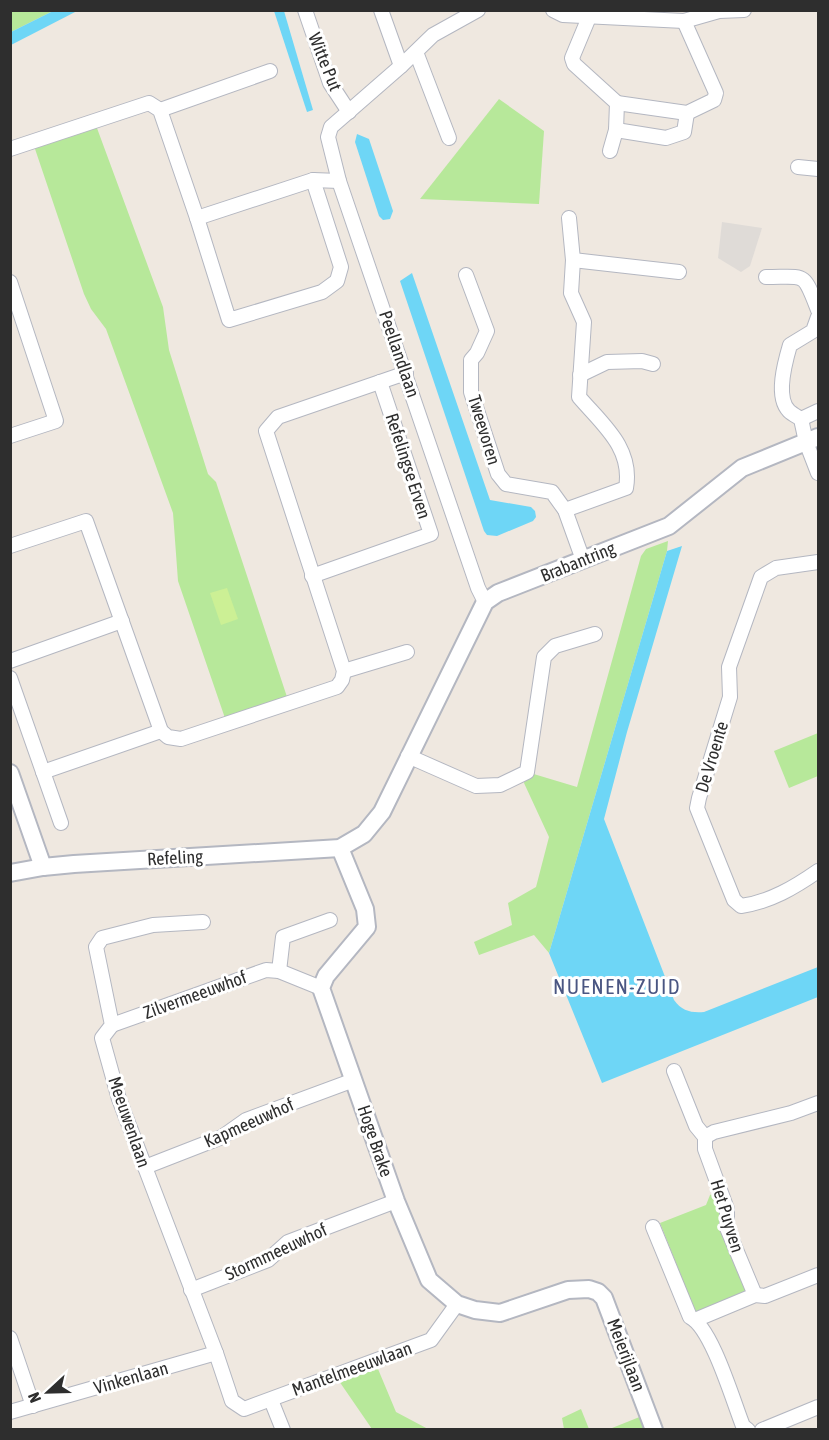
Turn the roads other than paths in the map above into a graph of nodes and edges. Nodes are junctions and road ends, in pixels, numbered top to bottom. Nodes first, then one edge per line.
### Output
1 (305, 10) edge
2 (381, 10) edge
3 (478, 10) edge
4 (553, 10) edge
5 (744, 10) edge
6 (590, 14) edge
7 (684, 21) junction
8 (416, 52) junction
9 (402, 66) junction
10 (270, 70) dead end
11 (617, 103) junction
12 (160, 110) junction
13 (349, 112) junction
14 (687, 113) junction
15 (616, 130) junction
16 (449, 138) dead end
17 (10, 148) edge
18 (610, 151) dead end
19 (798, 167) dead end
20 (819, 169) edge
21 (313, 180) junction
22 (339, 181) junction
23 (198, 218) junction
24 (569, 218) dead end
25 (573, 260) junction
26 (679, 272) dead end
27 (466, 275) dead end
28 (766, 277) dead end
29 (10, 282) edge
30 (819, 310) edge
31 (819, 317) edge
32 (653, 364) dead end
33 (406, 373) junction
34 (580, 375) junction
35 (380, 382) junction
36 (819, 411) edge
37 (801, 419) junction
38 (10, 436) edge
39 (812, 440) edge
40 (819, 473) edge
41 (565, 510) junction
42 (10, 546) edge
43 (583, 560) junction
44 (819, 562) edge
45 (312, 576) junction
46 (486, 602) junction
47 (122, 621) junction
48 (595, 634) dead end
49 (407, 652) dead end
50 (10, 661) edge
51 (344, 671) junction
52 (10, 678) edge
53 (161, 731) junction
54 (408, 756) junction
55 (44, 772) junction
56 (10, 773) edge
57 (61, 823) dead end
58 (340, 848) junction
59 (43, 867) junction
60 (819, 871) edge
61 (10, 873) edge
62 (330, 921) dead end
63 (203, 922) dead end
64 (279, 971) junction
65 (321, 988) junction
66 (112, 1025) junction
67 (674, 1071) dead end
68 (354, 1080) junction
69 (819, 1103) edge
70 (705, 1137) junction
71 (145, 1167) junction
72 (396, 1201) junction
73 (653, 1227) dead end
74 (819, 1275) edge
75 (589, 1289) joint
76 (191, 1290) junction
77 (755, 1295) junction
78 (457, 1304) junction
79 (695, 1320) junction
80 (10, 1338) edge
81 (216, 1353) junction
82 (271, 1400) junction
83 (232, 1401) joint
84 (33, 1406) junction
85 (819, 1407) edge
86 (10, 1412) edge
87 (283, 1430) edge
88 (654, 1430) edge
89 (748, 1430) edge
90 (762, 1430) edge

1 - 13 street, Witte Put
2 - 9 street
3 - 8 street
4 - 6 street
5 - 7 street
6 - 7 street
6 - 11 street
7 - 14 street
8 - 9 street
8 - 16 street
9 - 13 street
10 - 12 street
11 - 14 street
11 - 15 street
12 - 17 street
12 - 23 street
13 - 22 street, Peellandlaan
14 - 15 street
15 - 18 street
19 - 20 street
21 - 22 street
21 - 23 street
21 - 23 street
22 - 33 street, Peellandlaan
24 - 25 street
25 - 26 street
25 - 34 street
27 - 41 street, Tweevoren
28 - 30 street
29 - 38 street
31 - 37 street
32 - 34 street
33 - 35 street
33 - 46 street, Peellandlaan
34 - 41 street
35 - 45 street
35 - 45 street, Refelingse Erven
36 - 37 street
37 - 39 street
39 - 40 street
39 - 43 street, Brabantring
41 - 43 street, Tweevoren
42 - 47 street
43 - 46 street, Brabantring
44 - 60 street, De Vroente
45 - 51 street
46 - 54 street
47 - 50 street
47 - 53 street
48 - 54 street
49 - 51 street
51 - 53 street
52 - 55 street
53 - 55 street
54 - 58 street
55 - 57 street
56 - 59 street
58 - 59 street, Refeling
58 - 65 street
59 - 61 street, Refeling
62 - 64 street
63 - 66 street, Meeuwenlaan
64 - 65 street, Zilvermeeuwhof
64 - 66 street, Zilvermeeuwhof
65 - 68 street, Hoge Brake
66 - 71 street, Meeuwenlaan
67 - 70 street, Het Puyven
68 - 71 street, Kapmeeuwhof
68 - 72 street, Hoge Brake
69 - 70 street
70 - 77 street, Het Puyven
71 - 76 street, Meeuwenlaan
72 - 76 street, Stormmeeuwhof
72 - 78 street, Hoge Brake
73 - 79 street
74 - 77 street
75 - 78 street, Hoge Brake
75 - 88 street, Meierijlaan
76 - 81 street, Meeuwenlaan
77 - 79 street
78 - 82 street, Mantelmeeuwlaan
79 - 89 street
80 - 84 street
81 - 83 street, Meeuwenlaan
81 - 84 street, Vinkenlaan
82 - 83 street, Mantelmeeuwlaan
82 - 87 street
84 - 86 street, Vinkenlaan
85 - 90 street

